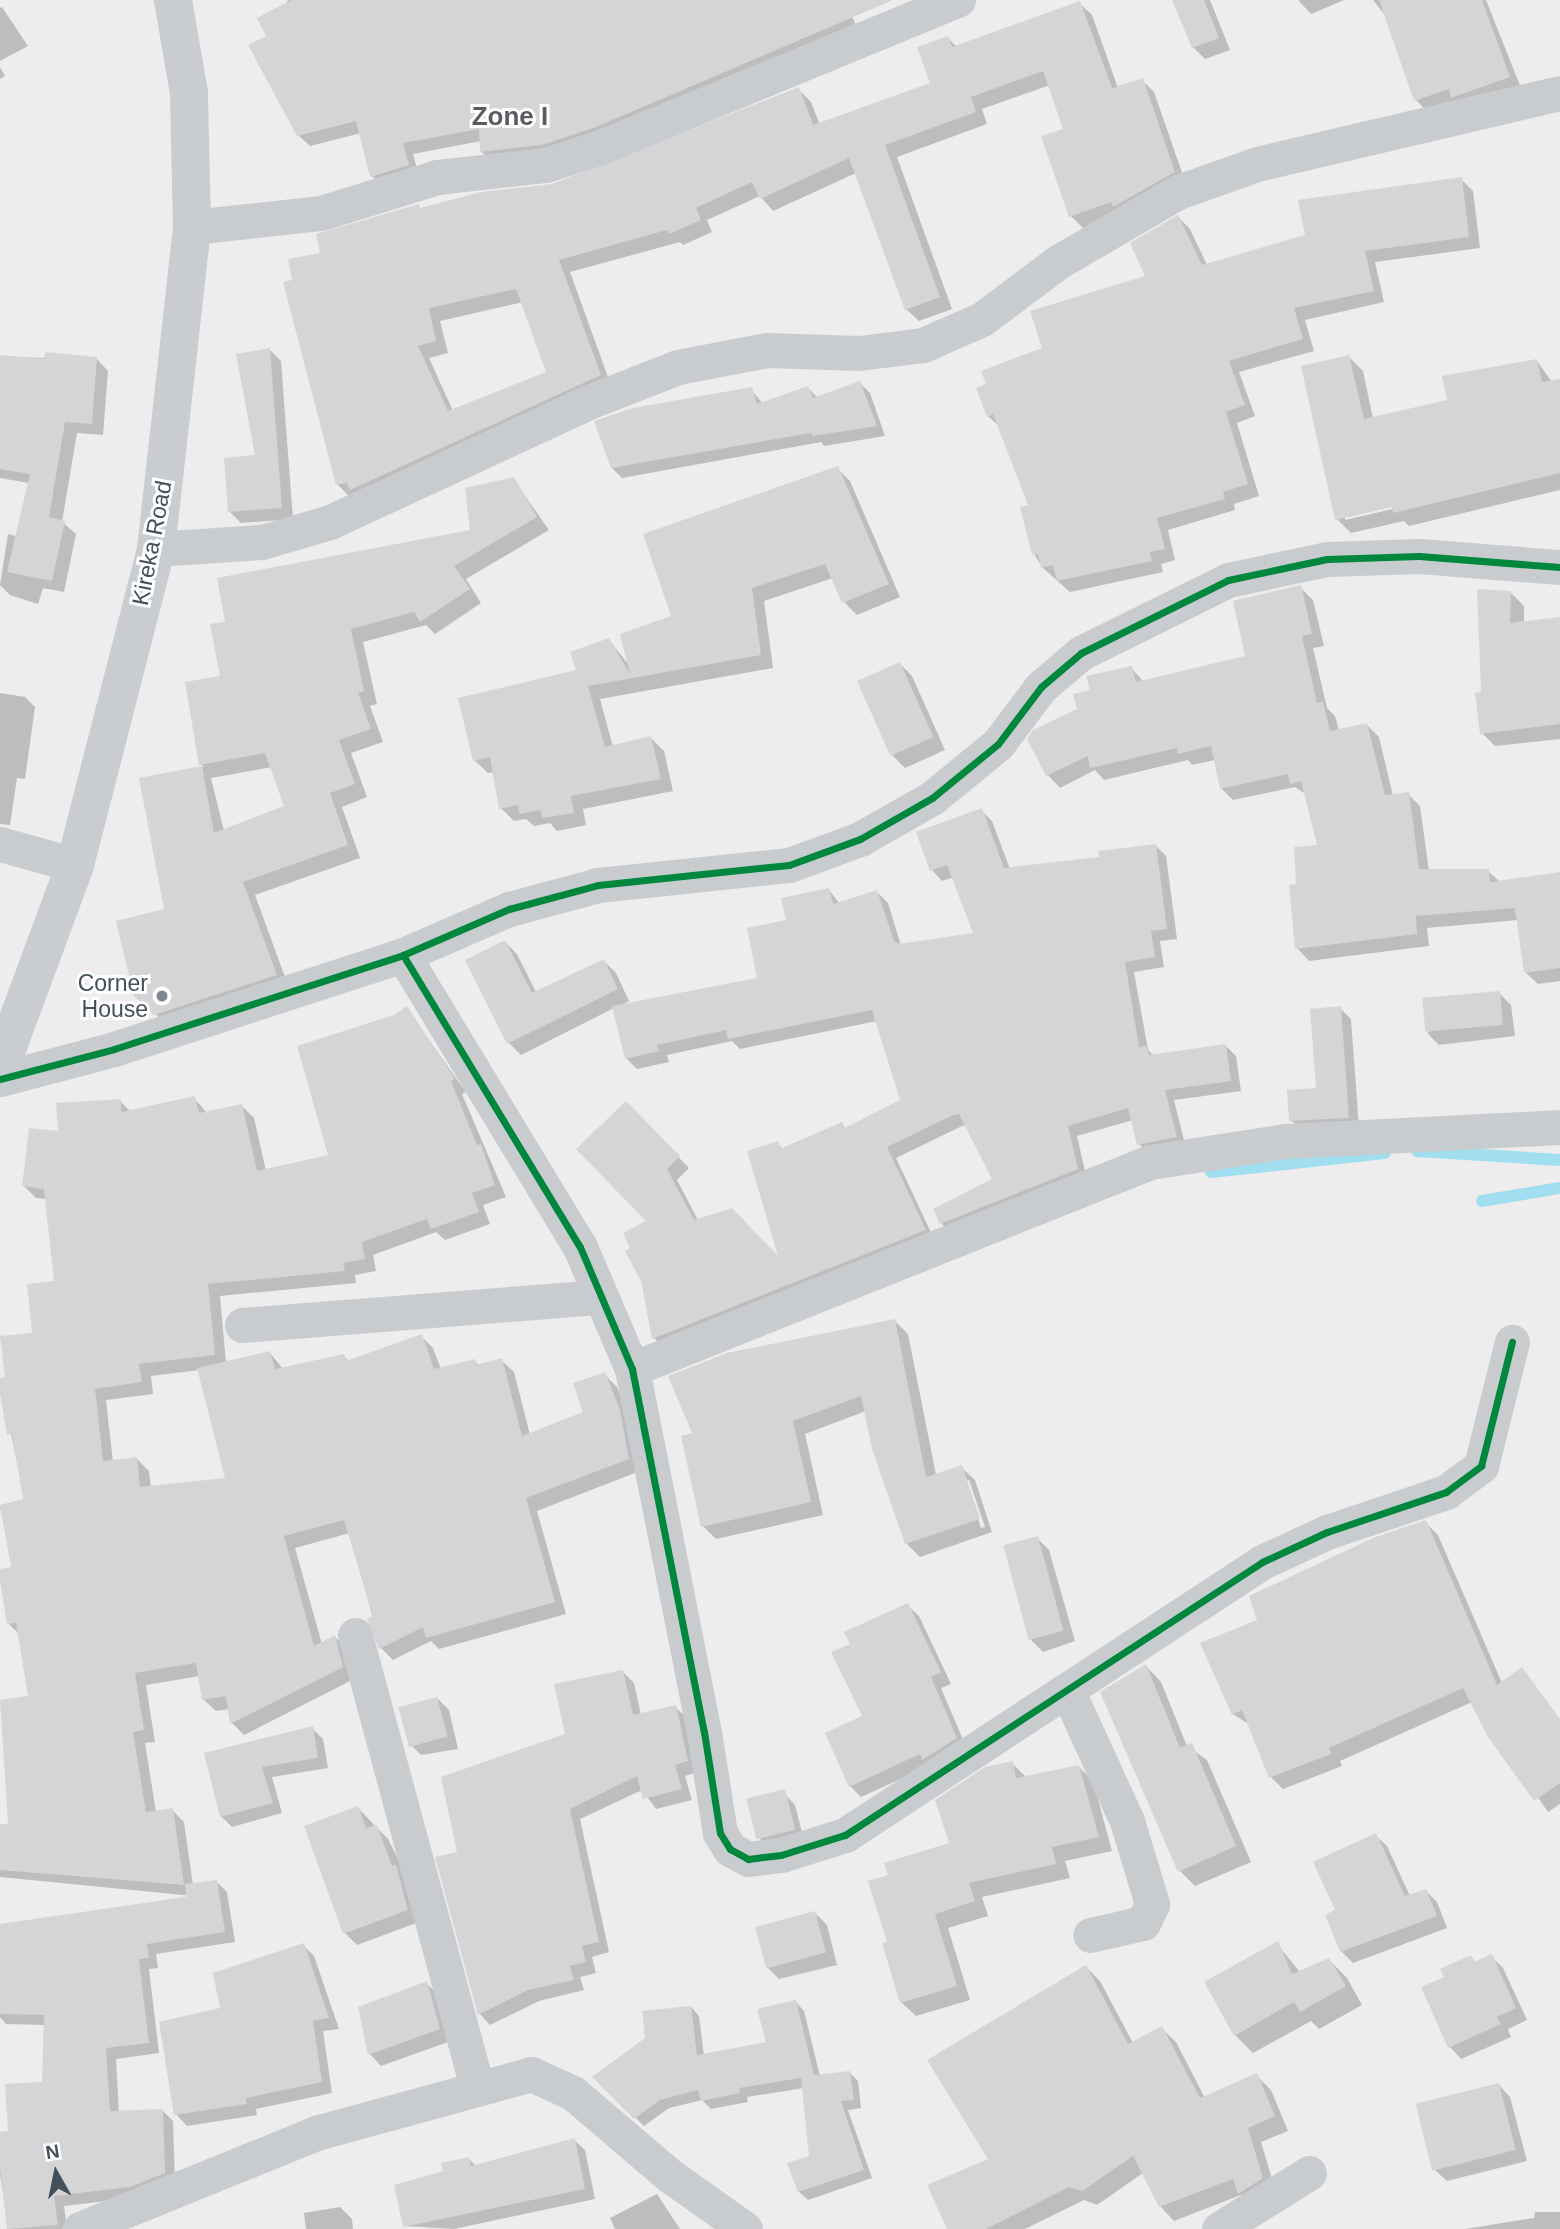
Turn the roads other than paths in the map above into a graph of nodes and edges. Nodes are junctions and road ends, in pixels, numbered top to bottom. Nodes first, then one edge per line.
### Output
1 (173, 0) edge
2 (958, 0) edge
3 (1560, 93) edge
4 (192, 227) junction
5 (156, 549) junction
6 (1560, 566) edge
7 (0, 844) edge
8 (75, 865) junction
9 (403, 955) junction
10 (0, 1068) edge
11 (0, 1079) edge
12 (1560, 1127) edge
13 (600, 1297) junction
14 (242, 1325) dead end
15 (1512, 1342) dead end
16 (632, 1369) junction
17 (355, 1635) dead end
18 (1068, 1692) junction
19 (1090, 1935) dead end
20 (476, 2085) junction
21 (1309, 2173) dead end
22 (80, 2229) edge
23 (745, 2229) edge
24 (1219, 2229) edge

1 - 4 main road, Kireka Road
2 - 4 street
3 - 5 street
4 - 5 main road, Kireka Road
5 - 8 main road, Kireka Road
6 - 9 street
7 - 8 street
8 - 10 main road, Kireka Road
9 - 11 street
9 - 13 street
12 - 16 street
13 - 14 street
13 - 16 street
15 - 18 street
16 - 18 street
17 - 20 street
18 - 19 street
20 - 22 street
20 - 23 street
21 - 24 street

